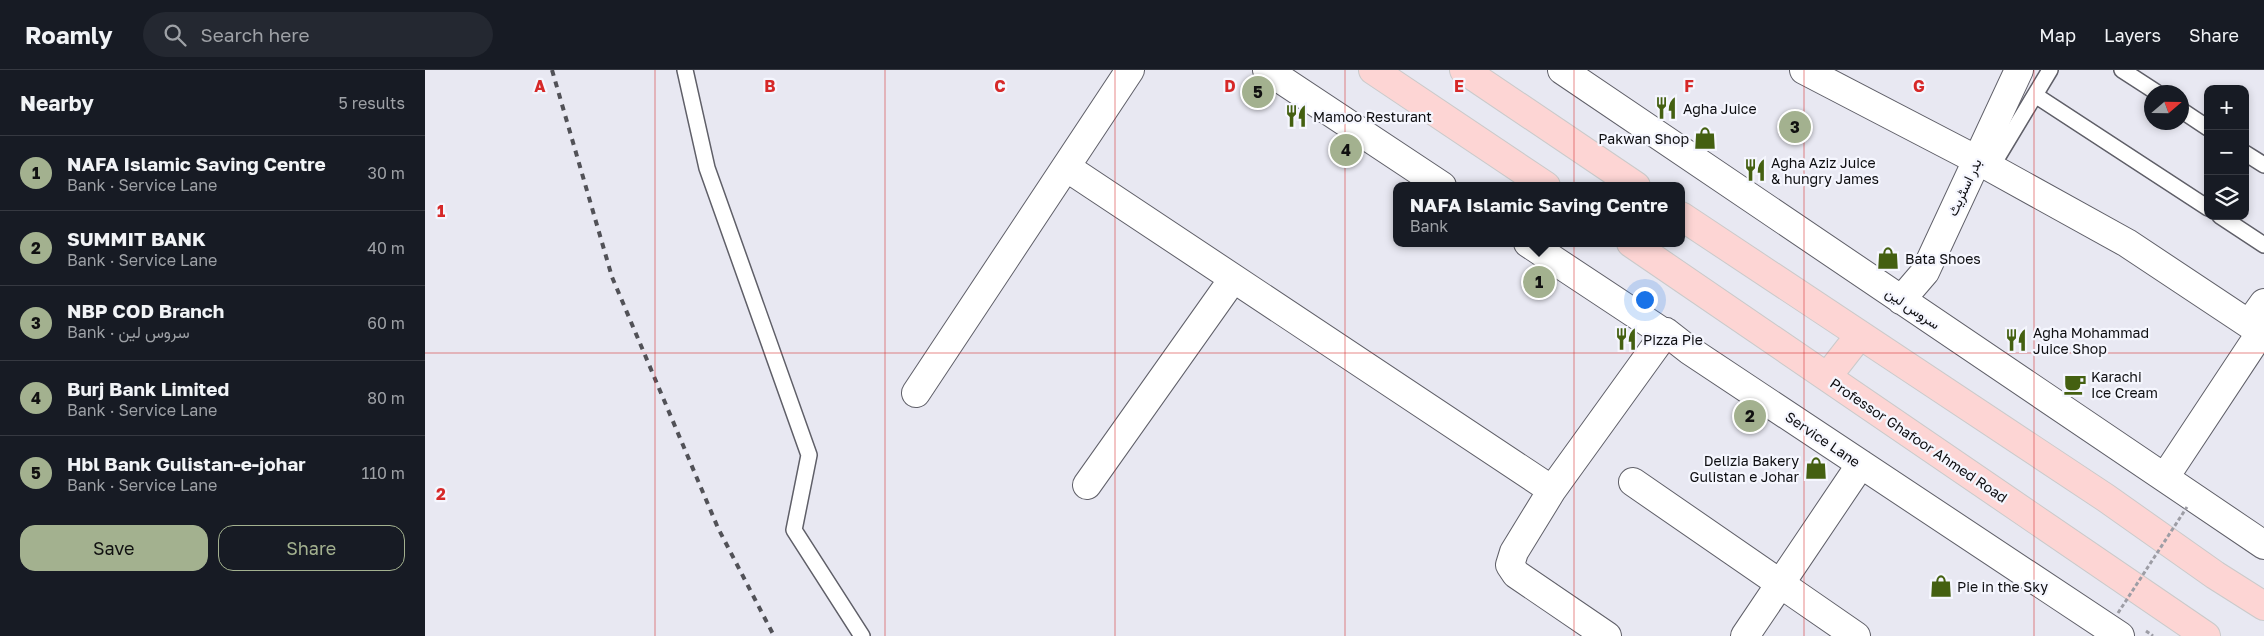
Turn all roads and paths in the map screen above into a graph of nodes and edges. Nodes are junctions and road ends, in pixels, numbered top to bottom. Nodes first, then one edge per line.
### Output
1 (685, 70) edge
2 (1129, 70) edge
3 (1267, 70) edge
4 (1373, 70) edge
5 (1464, 70) edge
6 (1562, 70) edge
7 (2019, 70) edge
8 (2050, 70) edge
9 (2122, 70) edge
10 (1815, 72) edge
11 (2145, 85) edge
12 (2035, 95) junction
13 (2189, 115) edge
14 (2204, 125) edge
15 (2249, 156) edge
16 (1984, 164) junction
17 (2264, 166) edge
18 (1066, 167) junction
19 (1436, 182) edge
20 (1540, 182) edge
21 (1630, 182) edge
22 (2204, 205) edge
23 (1685, 219) edge
24 (2226, 220) edge
25 (2264, 245) edge
26 (1534, 247) edge
27 (1637, 247) edge
28 (1233, 279) junction
29 (1901, 300) junction
30 (2260, 323) edge
31 (1666, 332) junction
32 (1859, 336) junction
33 (1827, 377) junction
34 (916, 393) dead end
35 (1861, 464) junction
36 (2165, 478) junction
37 (1633, 482) dead end
38 (1087, 485) dead end
39 (1552, 490) junction
40 (2187, 507) dead end
41 (2264, 545) edge
42 (1781, 584) junction
43 (2264, 606) edge
44 (2119, 624) edge
45 (862, 636) edge
46 (1607, 636) edge
47 (1745, 636) edge
48 (1856, 636) edge
49 (2206, 636) edge

1 - 45 lane
2 - 18 street
3 - 19 street
4 - 20 main road
5 - 21 main road
6 - 29 street, سروس لین
7 - 16 street, بدر اسٹریٹ
8 - 12 lane
9 - 11 lane
10 - 16 street
12 - 16 lane
12 - 22 lane
13 - 14 lane
15 - 17 lane
16 - 29 street, بدر اسٹریٹ
16 - 30 street
18 - 28 street
18 - 34 street
23 - 32 main road
24 - 25 lane
26 - 31 street, Service Lane
27 - 33 main road, Professor Ghafoor Ahmed Road
28 - 38 street
28 - 39 street
29 - 36 street, سروس لین
30 - 36 street
31 - 35 street, Service Lane
31 - 39 street
32 - 33 main road
32 - 43 main road
33 - 49 main road, Professor Ghafoor Ahmed Road
35 - 42 street
35 - 44 street, Service Lane
36 - 41 street, سروس لین
37 - 42 street
39 - 46 street
40 - 44 path, bridge
42 - 47 street
42 - 48 street

